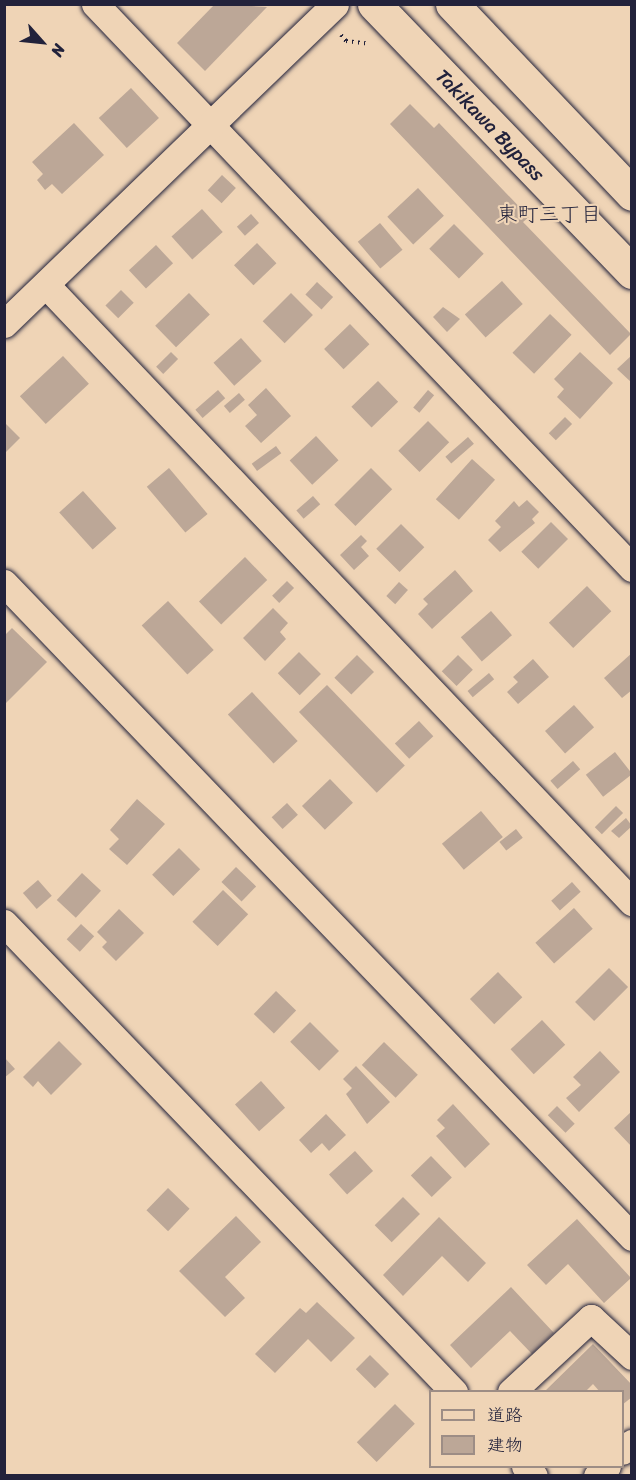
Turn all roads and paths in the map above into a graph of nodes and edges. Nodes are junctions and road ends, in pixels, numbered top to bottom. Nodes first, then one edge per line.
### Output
1 (95, 4) edge
2 (335, 4) edge
3 (374, 4) edge
4 (452, 4) edge
5 (211, 126) junction
6 (632, 194) edge
7 (632, 272) edge
8 (46, 285) junction
9 (4, 324) edge
10 (632, 568) edge
11 (4, 583) edge
12 (632, 902) edge
13 (4, 923) edge
14 (632, 1237) edge
15 (632, 1356) edge
16 (452, 1390) edge
17 (513, 1390) edge

1 - 5 street
2 - 5 street
3 - 7 highway, Takikawa Bypass
4 - 6 highway
5 - 8 street
5 - 10 street
8 - 9 street
8 - 12 street
11 - 14 street
13 - 16 street
15 - 17 street

